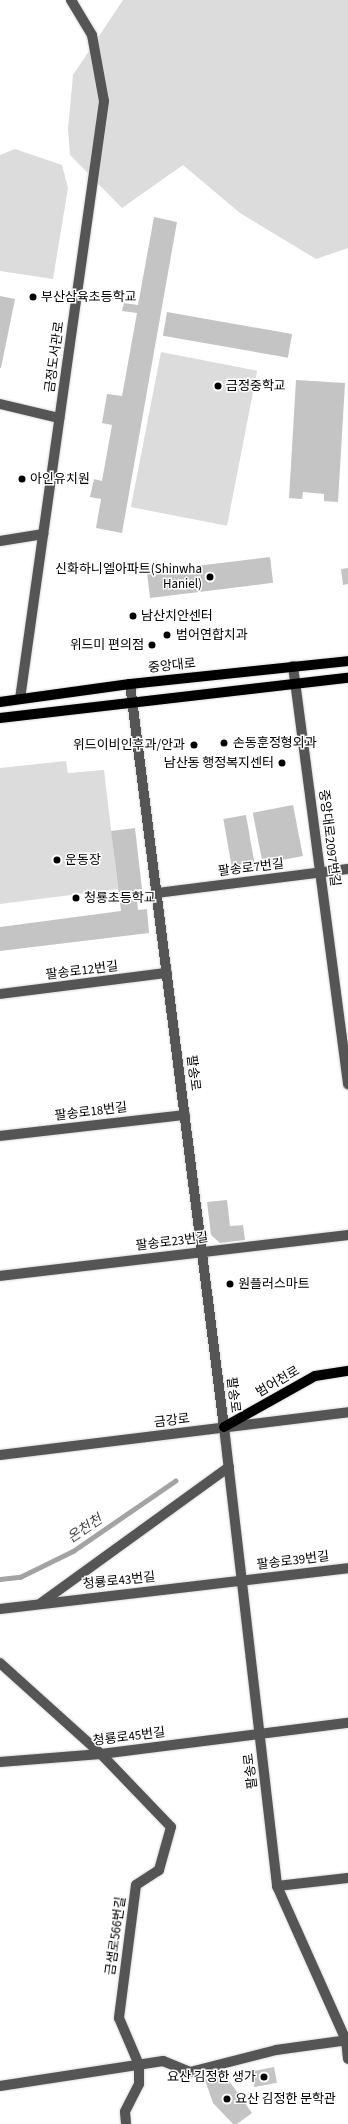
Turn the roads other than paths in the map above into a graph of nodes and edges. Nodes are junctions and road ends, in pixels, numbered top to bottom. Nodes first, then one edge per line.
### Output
1 (71, 0) edge
2 (0, 404) edge
3 (60, 418) junction
4 (43, 534) junction
5 (0, 541) edge
6 (348, 661) edge
7 (293, 666) junction
8 (348, 678) edge
9 (130, 684) junction
10 (295, 684) junction
11 (20, 699) junction
12 (0, 702) edge
13 (133, 702) junction
14 (0, 718) edge
15 (348, 869) edge
16 (320, 872) junction
17 (157, 893) junction
18 (167, 973) junction
19 (0, 994) edge
20 (348, 1084) edge
21 (185, 1115) junction
22 (0, 1136) edge
23 (348, 1235) edge
24 (202, 1252) junction
25 (0, 1276) edge
26 (348, 1371) edge
27 (348, 1412) edge
28 (224, 1427) junction
29 (0, 1455) edge
30 (229, 1467) junction
31 (348, 1568) edge
32 (242, 1580) junction
33 (41, 1603) junction
34 (0, 1609) edge
35 (0, 1664) edge
36 (348, 1723) edge
37 (260, 1734) junction
38 (101, 1754) junction
39 (0, 1762) edge
40 (348, 1878) edge
41 (277, 1886) junction
42 (347, 2040) edge
43 (348, 2059) edge
44 (139, 2065) junction
45 (0, 2086) edge
46 (126, 2124) edge

1 - 3 street, 금정도서관로
2 - 3 street
3 - 4 street, 금정도서관로
4 - 5 street
4 - 11 street, 금정도서관로
6 - 7 main road, 중앙대로
7 - 9 main road, 중앙대로
7 - 10 street, 중앙대로2097번길
8 - 10 main road
9 - 11 main road, 중앙대로
9 - 13 street, 팔송로
10 - 13 main road
10 - 16 street, 중앙대로2097번길
11 - 12 main road, 중앙대로
13 - 14 main road
13 - 17 street, 팔송로
15 - 16 street, 팔송로7번길
16 - 17 street, 팔송로7번길
16 - 20 street, 중앙대로2097번길
17 - 18 street, 팔송로
18 - 19 street, 팔송로12번길
18 - 21 street, 팔송로
21 - 22 street, 팔송로18번길
21 - 24 street, 팔송로
23 - 24 street, 팔송로23번길
24 - 25 street, 팔송로23번길
24 - 28 street, 팔송로
26 - 28 main road, 범어천로
27 - 28 street, 금강로
28 - 29 street, 금강로
28 - 30 street, 팔송로
30 - 32 street, 팔송로
30 - 33 street
31 - 32 street, 팔송로39번길
32 - 33 street, 청룡로43번길
32 - 37 street, 팔송로
33 - 34 street, 청룡로43번길
35 - 38 street, 금샘로566번길
36 - 37 street, 청룡로45번길
37 - 38 street, 청룡로45번길
37 - 41 street, 팔송로
38 - 39 street, 청룡로45번길
38 - 44 street, 금샘로566번길
40 - 41 street
41 - 42 street, 팔송로
42 - 43 street, 팔송로
42 - 44 street
44 - 45 street
44 - 46 street, 금샘로566번길

